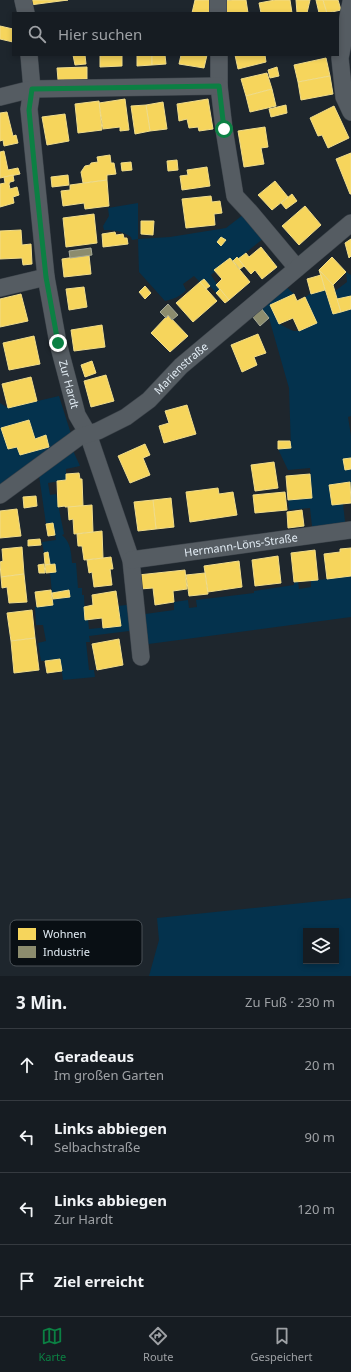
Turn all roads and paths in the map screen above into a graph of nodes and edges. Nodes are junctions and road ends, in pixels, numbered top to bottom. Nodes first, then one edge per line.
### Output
1 (23, 0) edge
2 (218, 0) edge
3 (351, 2) edge
4 (26, 12) edge
5 (218, 12) edge
6 (29, 56) edge
7 (219, 56) edge
8 (219, 86) junction
9 (32, 89) junction
10 (0, 97) edge
11 (351, 112) edge
12 (351, 223) edge
13 (297, 268) junction
14 (46, 277) junction
15 (0, 288) edge
16 (88, 434) junction
17 (0, 495) edge
18 (351, 530) edge
19 (131, 560) junction
20 (141, 657) dead end

1 - 4 street
2 - 5 street
3 - 11 street
6 - 9 street, Zur Hardt
7 - 8 street
8 - 9 street
8 - 13 street
9 - 10 street
9 - 14 street, Zur Hardt
12 - 13 street, Marienstraße
13 - 16 street, Marienstraße
14 - 15 street
14 - 16 street, Zur Hardt
16 - 17 street, Marienstraße
16 - 19 street, Zur Hardt
18 - 19 street, Hermann-Löns-Straße
19 - 20 street, Zur Hardt

